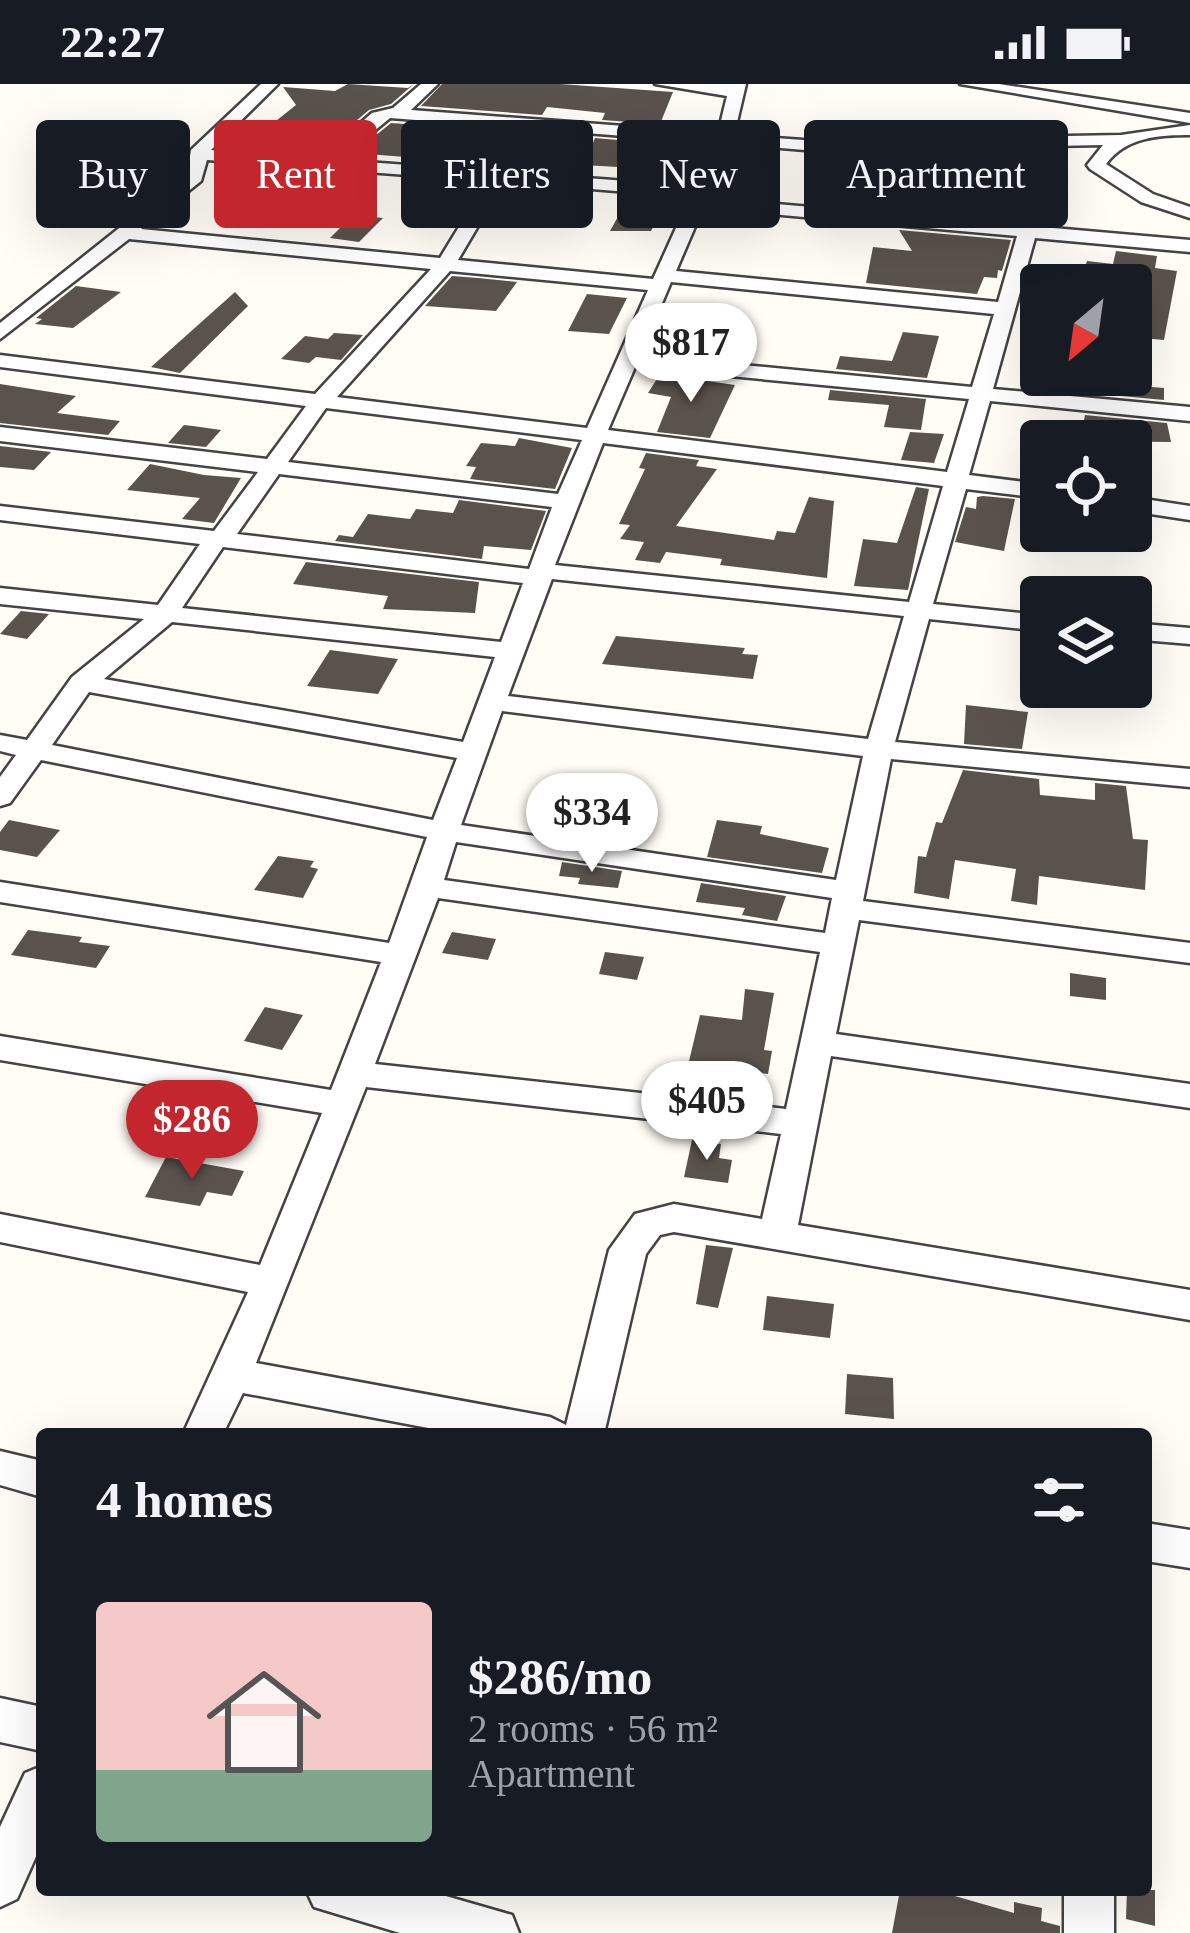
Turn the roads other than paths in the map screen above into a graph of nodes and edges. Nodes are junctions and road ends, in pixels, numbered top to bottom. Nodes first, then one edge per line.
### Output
1 (270, 84) edge
2 (430, 84) edge
3 (663, 84) edge
4 (968, 84) edge
5 (736, 88) edge
6 (1073, 93) edge
7 (397, 113) junction
8 (1190, 118) edge
9 (374, 120) edge
10 (728, 120) edge
11 (617, 129) edge
12 (1190, 130) edge
13 (1120, 140) junction
14 (780, 141) edge
15 (196, 154) junction
16 (214, 155) edge
17 (780, 205) edge
18 (1190, 213) edge
19 (468, 228) edge
20 (686, 228) edge
21 (1028, 231) junction
22 (125, 233) junction
23 (1190, 246) edge
24 (446, 264) junction
25 (665, 281) junction
26 (0, 309) edge
27 (1009, 309) junction
28 (25, 312) junction
29 (0, 333) edge
30 (627, 360) junction
31 (0, 361) edge
32 (984, 393) junction
33 (318, 404) junction
34 (1190, 414) edge
35 (0, 434) edge
36 (592, 438) junction
37 (272, 468) junction
38 (958, 480) junction
39 (1020, 488) edge
40 (566, 502) junction
41 (1152, 507) edge
42 (0, 513) edge
43 (1190, 513) edge
44 (218, 539) junction
45 (542, 575) junction
46 (0, 596) edge
47 (919, 613) junction
48 (163, 616) junction
49 (1020, 621) edge
50 (1152, 633) edge
51 (1190, 636) edge
52 (514, 651) junction
53 (82, 683) junction
54 (492, 702) junction
55 (0, 743) edge
56 (39, 749) junction
57 (878, 749) junction
58 (473, 752) junction
59 (1190, 778) edge
60 (0, 797) edge
61 (444, 831) junction
62 (428, 887) junction
63 (0, 892) edge
64 (847, 900) junction
65 (840, 945) junction
66 (1190, 953) edge
67 (400, 955) junction
68 (818, 1043) junction
69 (0, 1048) edge
70 (349, 1089) junction
71 (1190, 1096) edge
72 (798, 1123) junction
73 (0, 1228) edge
74 (777, 1235) junction
75 (272, 1282) junction
76 (1190, 1305) edge
77 (232, 1375) junction
78 (206, 1428) edge
79 (518, 1428) edge
80 (585, 1428) edge
81 (0, 1468) edge
82 (36, 1477) edge
83 (1152, 1543) edge
84 (1190, 1550) edge
85 (0, 1720) edge
86 (36, 1728) edge
87 (36, 1810) edge
88 (0, 1882) edge
89 (1089, 1896) edge
90 (362, 1908) edge
91 (494, 1933) edge
92 (1090, 1933) edge

1 - 15 street
2 - 7 street
3 - 5 street
4 - 6 street
5 - 10 street
6 - 8 street
7 - 9 street
7 - 11 street
12 - 13 street
13 - 14 street
13 - 18 street
15 - 16 street
15 - 22 street
17 - 21 street
19 - 24 street
20 - 25 street
21 - 23 street
21 - 27 street
22 - 24 street
22 - 28 street
24 - 25 street
24 - 33 street
25 - 27 street
25 - 30 street
26 - 28 street
27 - 32 street
28 - 29 street
30 - 32 street
30 - 36 street
31 - 33 street
32 - 34 street
32 - 38 street
33 - 36 street
33 - 37 street
35 - 37 street
36 - 38 street
36 - 40 street
37 - 40 street
37 - 44 street
38 - 39 street
38 - 47 street
40 - 45 street
41 - 43 street
42 - 44 street
44 - 45 street
44 - 48 street
45 - 47 street
45 - 52 street
46 - 48 street
47 - 49 street
47 - 57 street
48 - 52 street
48 - 53 street
50 - 51 street
52 - 54 street
53 - 56 street
53 - 58 street
54 - 57 street
54 - 58 street
55 - 56 street
56 - 60 street
56 - 61 street
57 - 59 street
57 - 64 street
58 - 61 street
61 - 62 street
61 - 64 street
62 - 65 street
62 - 67 street
63 - 67 street
64 - 65 street
64 - 66 street
65 - 68 street
67 - 70 street
68 - 71 street
68 - 72 street
69 - 70 street
70 - 72 street
70 - 75 street
72 - 74 street
73 - 75 street
74 - 76 street
74 - 80 street
75 - 77 street
77 - 78 street
77 - 79 street
81 - 82 street
83 - 84 street
85 - 86 street
87 - 88 street
89 - 92 street
90 - 91 street

